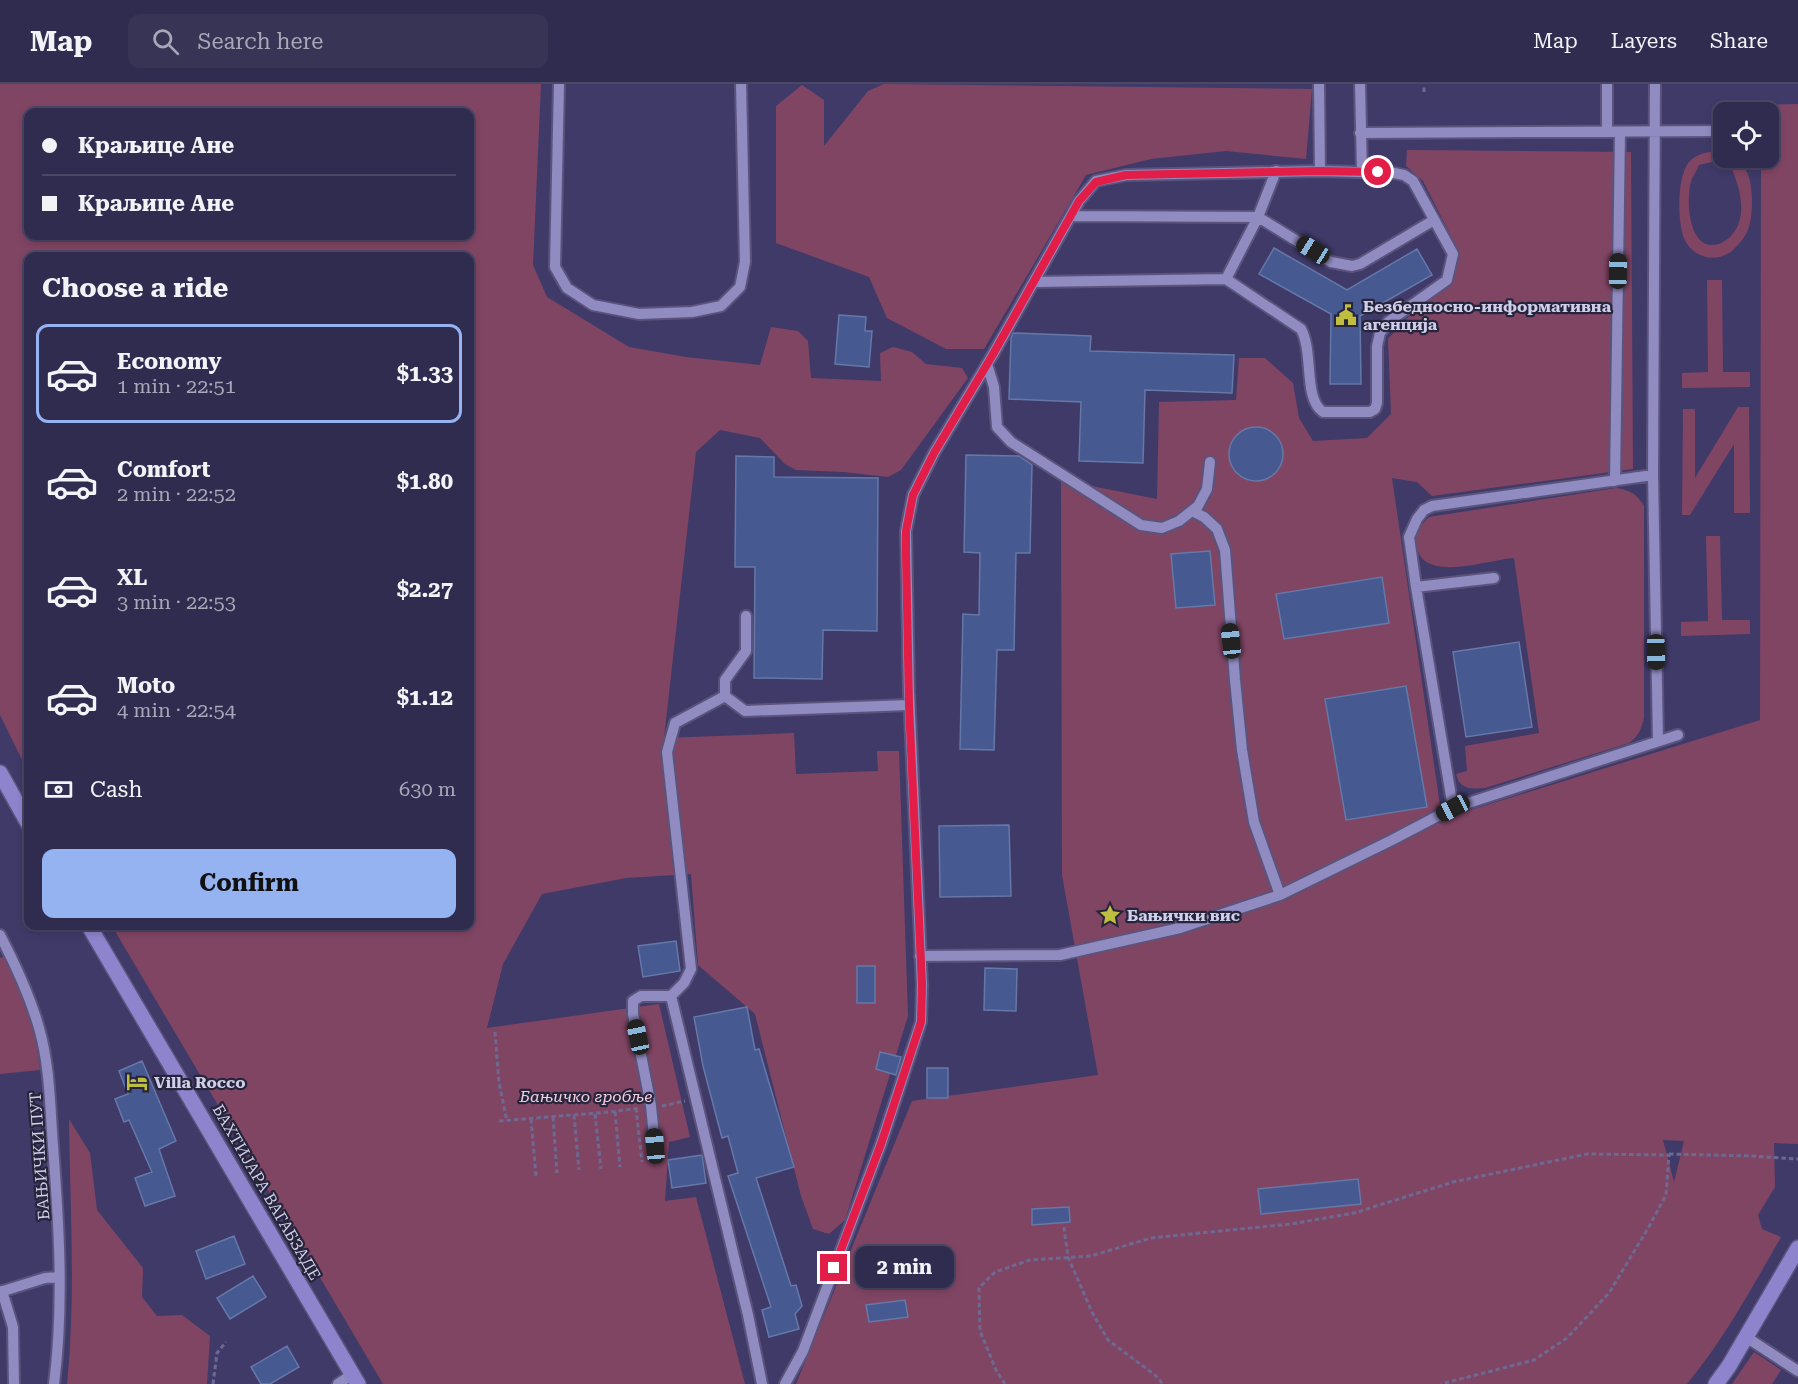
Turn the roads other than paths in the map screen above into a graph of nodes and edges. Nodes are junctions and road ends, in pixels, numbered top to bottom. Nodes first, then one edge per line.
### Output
1 (559, 84) edge
2 (741, 84) edge
3 (1319, 84) edge
4 (1360, 84) edge
5 (1607, 84) edge
6 (1655, 84) edge
7 (1713, 131) edge
8 (1607, 132) junction
9 (1620, 132) junction
10 (1655, 132) junction
11 (1360, 133) junction
12 (1276, 171) junction
13 (1320, 171) junction
14 (1362, 172) junction
15 (1071, 216) junction
16 (1258, 217) junction
17 (1434, 220) junction
18 (1226, 279) junction
19 (1034, 282) junction
20 (987, 364) junction
21 (1210, 462) dead end
22 (1653, 475) junction
23 (1615, 481) junction
24 (1192, 511) junction
25 (1494, 578) dead end
26 (1416, 586) junction
27 (746, 616) dead end
28 (725, 696) junction
29 (909, 705) junction
30 (1678, 735) dead end
31 (1658, 740) junction
32 (0, 773) edge
33 (1453, 808) junction
34 (24, 816) edge
35 (1280, 895) junction
36 (91, 930) edge
37 (0, 935) edge
38 (4, 950) edge
39 (920, 956) junction
40 (671, 996) junction
41 (655, 1146) dead end
42 (1798, 1248) edge
43 (59, 1277) junction
44 (1, 1292) edge
45 (1746, 1337) junction
46 (1798, 1371) edge
47 (356, 1379) edge
48 (14, 1384) edge
49 (54, 1384) edge
50 (338, 1384) edge
51 (762, 1384) edge
52 (785, 1384) edge
53 (1716, 1384) edge

1 - 2 street
3 - 13 street
4 - 11 street
5 - 8 street
6 - 10 street
7 - 10 street
8 - 9 street
8 - 11 street
9 - 10 street
9 - 23 street
10 - 22 street
11 - 14 street
12 - 13 street
12 - 15 street
12 - 16 street
13 - 14 street
14 - 17 street
15 - 16 street
15 - 19 street
16 - 17 street
16 - 18 street
17 - 18 street
18 - 19 street
19 - 20 street
20 - 24 street
20 - 29 street
21 - 24 street
22 - 23 street
22 - 31 street
23 - 26 street
24 - 35 street
25 - 26 street
26 - 33 street
27 - 28 street
28 - 29 street
28 - 40 street
29 - 39 street
30 - 31 street
31 - 33 street
32 - 34 main road
33 - 35 street
35 - 39 street
36 - 47 main road, БАХТИЈАРА ВАГАБЗАДЕ
37 - 38 street, БАЊИЧКИ ПУТ
38 - 43 street, БАЊИЧКИ ПУТ
39 - 52 street
40 - 41 street
40 - 51 street
42 - 45 main road
43 - 44 street
43 - 49 street, БАЊИЧКИ ПУТ
44 - 48 street
45 - 46 street
45 - 53 main road
47 - 50 street

